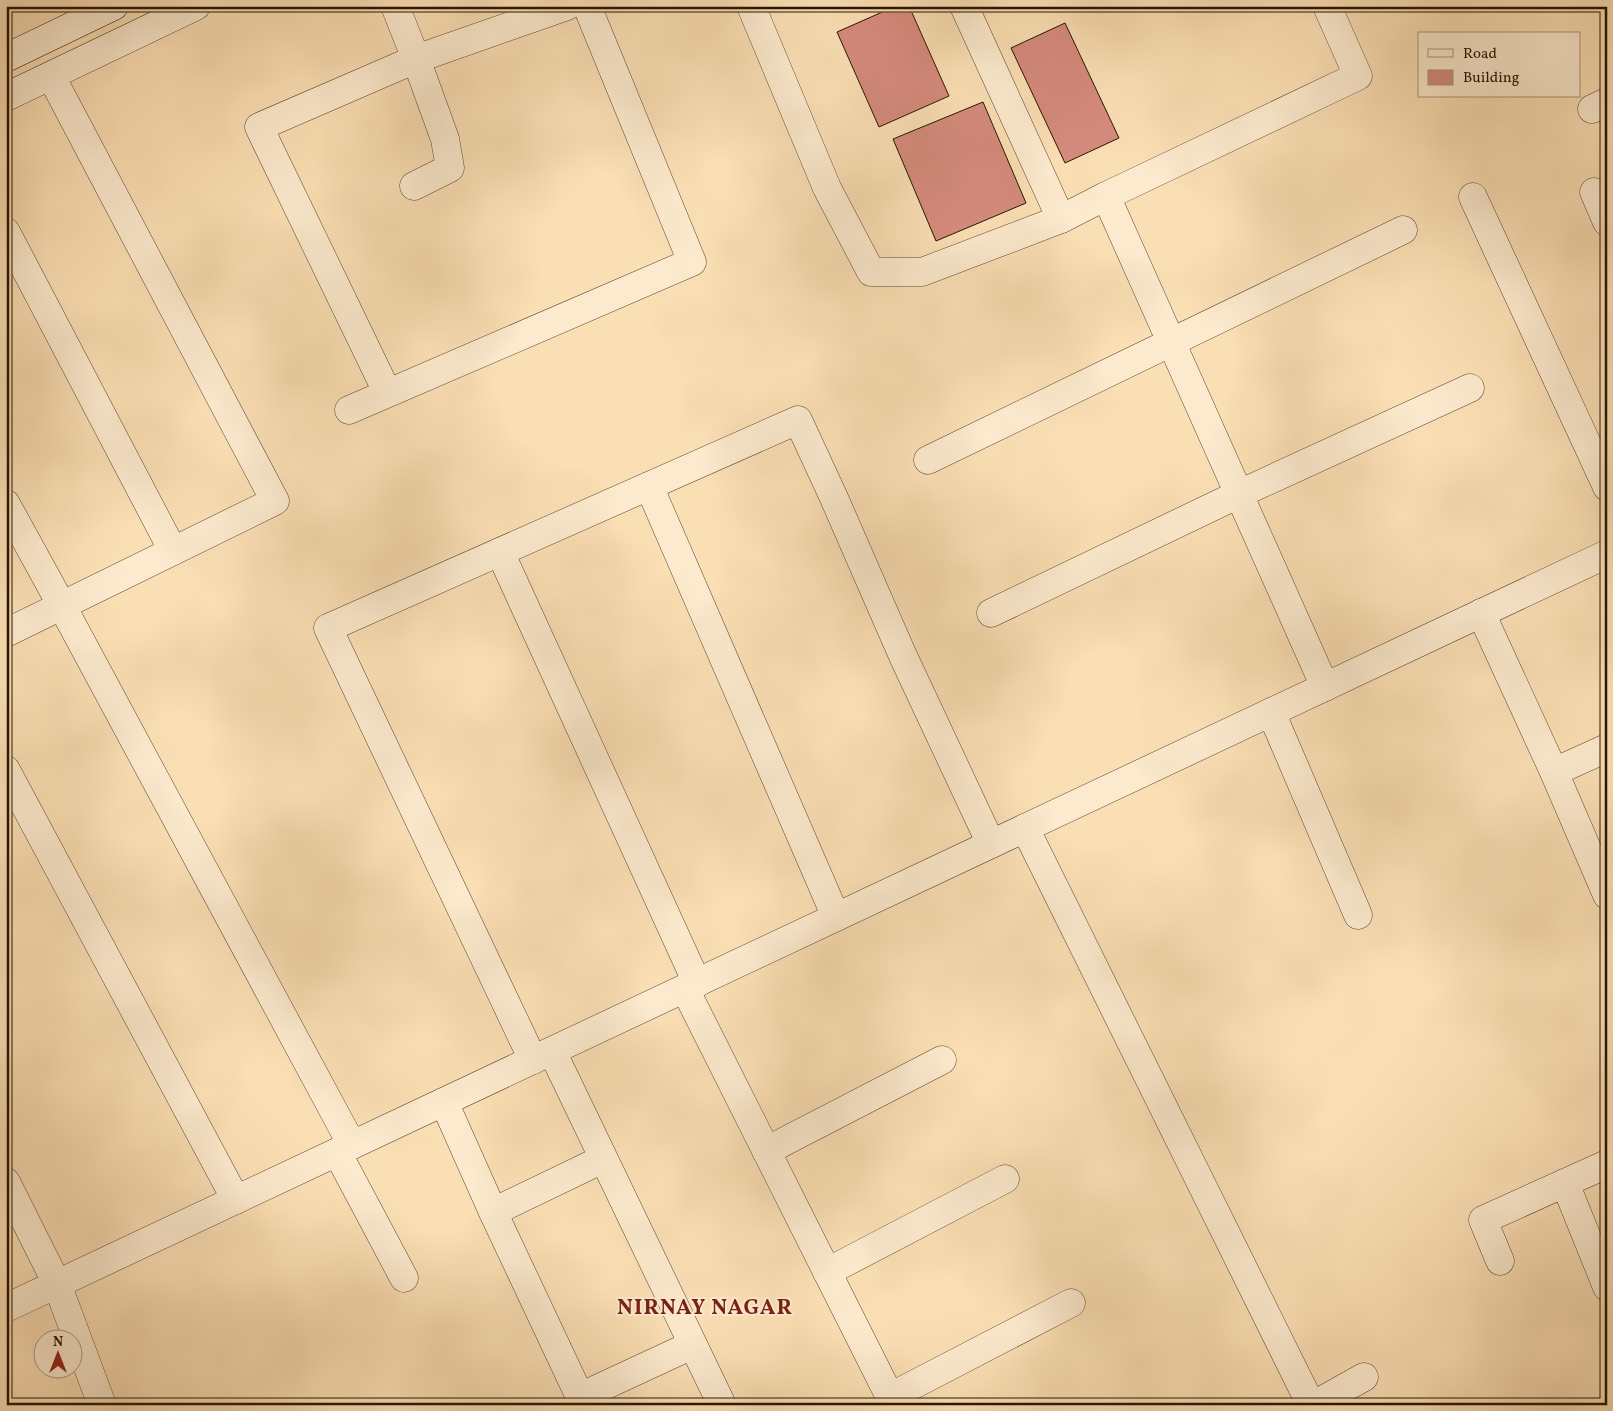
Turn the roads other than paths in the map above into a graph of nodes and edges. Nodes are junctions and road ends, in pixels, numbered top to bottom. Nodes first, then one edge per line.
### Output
1 (114, 6) edge
2 (196, 6) edge
3 (395, 6) edge
4 (568, 6) edge
5 (587, 6) edge
6 (751, 6) edge
7 (964, 6) edge
8 (1327, 6) edge
9 (6, 58) edge
10 (416, 59) junction
11 (50, 76) junction
12 (6, 97) edge
13 (414, 186) dead end
14 (1594, 192) dead end
15 (1106, 196) junction
16 (1473, 197) dead end
17 (1061, 219) junction
18 (1607, 222) edge
19 (1403, 230) dead end
20 (6, 232) edge
21 (1171, 342) junction
22 (1470, 388) dead end
23 (387, 392) junction
24 (348, 410) dead end
25 (928, 460) dead end
26 (649, 486) junction
27 (1607, 487) edge
28 (1239, 494) junction
29 (6, 504) edge
30 (173, 551) junction
31 (500, 552) junction
32 (1607, 554) edge
33 (62, 606) junction
34 (991, 614) dead end
35 (1481, 614) junction
36 (6, 633) edge
37 (1325, 687) junction
38 (1272, 712) junction
39 (1607, 748) edge
40 (6, 770) edge
41 (1554, 772) junction
42 (1024, 828) junction
43 (991, 844) junction
44 (1607, 895) edge
45 (1358, 915) dead end
46 (836, 918) junction
47 (691, 986) junction
48 (542, 1056) junction
49 (942, 1060) dead end
50 (444, 1102) junction
51 (344, 1149) junction
52 (766, 1151) junction
53 (603, 1159) junction
54 (1607, 1164) edge
55 (1006, 1179) dead end
56 (6, 1182) edge
57 (1565, 1183) junction
58 (236, 1200) junction
59 (493, 1212) junction
60 (1500, 1261) dead end
61 (827, 1272) junction
62 (404, 1278) dead end
63 (57, 1284) junction
64 (1607, 1287) edge
65 (1071, 1303) dead end
66 (6, 1308) edge
67 (692, 1345) junction
68 (1364, 1376) dead end
69 (582, 1401) edge
70 (892, 1401) edge
71 (102, 1405) edge
72 (722, 1405) edge
73 (1313, 1405) edge

1 - 9 street
2 - 11 street
3 - 10 street
4 - 10 street
5 - 23 street
6 - 17 street
7 - 17 street
8 - 15 street
10 - 13 street
10 - 23 street
11 - 12 street
11 - 30 street
14 - 18 street
15 - 17 street
15 - 21 street
16 - 27 street
19 - 21 street
20 - 30 street
21 - 25 street
21 - 28 street
22 - 28 street
23 - 24 street
26 - 31 street
26 - 43 street
26 - 46 street
28 - 34 street
28 - 37 street
29 - 33 street
30 - 33 street
31 - 47 street
31 - 48 street
32 - 35 street
33 - 36 street
33 - 51 street
35 - 37 street
35 - 41 street
37 - 38 street
38 - 42 street
38 - 45 street
39 - 41 street
40 - 58 street
41 - 44 street
42 - 43 street
42 - 73 street
43 - 46 street
46 - 47 street
47 - 48 street
47 - 52 street
48 - 50 street
48 - 53 street
49 - 52 street
50 - 51 street
50 - 59 street
51 - 58 street
51 - 62 street
52 - 61 street
53 - 59 street
53 - 67 street
54 - 57 street
55 - 61 street
56 - 63 street
57 - 60 street
57 - 64 street
58 - 63 street
59 - 69 street
61 - 70 street
63 - 66 street
63 - 71 street
65 - 70 street
67 - 69 street
67 - 72 street
68 - 73 street

